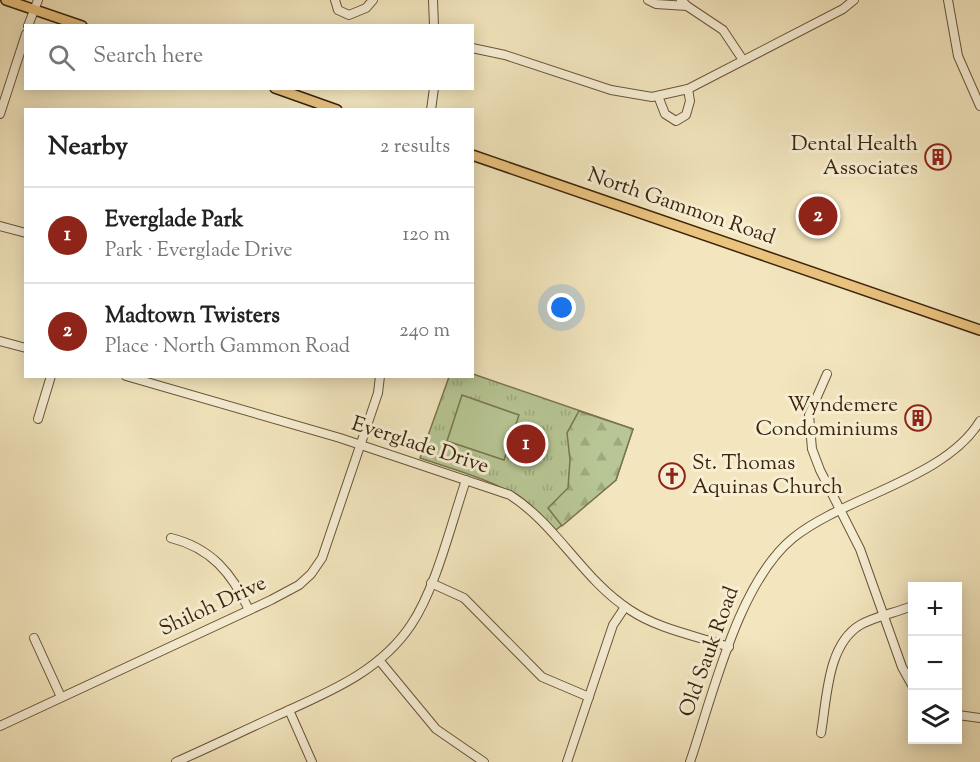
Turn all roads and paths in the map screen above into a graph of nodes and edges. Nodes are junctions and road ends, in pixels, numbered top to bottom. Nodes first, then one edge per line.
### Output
1 (6, 0) edge
2 (334, 0) edge
3 (373, 0) edge
4 (433, 0) edge
5 (648, 0) edge
6 (854, 0) edge
7 (948, 0) edge
8 (684, 3) edge
9 (37, 5) edge
10 (29, 24) edge
11 (78, 24) edge
12 (434, 24) edge
13 (24, 40) edge
14 (474, 48) edge
15 (743, 60) junction
16 (688, 89) junction
17 (281, 90) edge
18 (434, 90) edge
19 (658, 96) junction
20 (980, 106) edge
21 (331, 108) edge
22 (430, 108) edge
23 (0, 114) edge
24 (474, 156) edge
25 (0, 226) edge
26 (24, 232) edge
27 (980, 330) edge
28 (0, 341) edge
29 (24, 347) edge
30 (827, 374) dead end
31 (50, 378) edge
32 (133, 378) edge
33 (380, 378) edge
34 (38, 419) dead end
35 (980, 421) edge
36 (361, 444) junction
37 (466, 480) junction
38 (840, 510) junction
39 (171, 538) dead end
40 (431, 583) junction
41 (625, 607) junction
42 (908, 607) edge
43 (249, 610) junction
44 (884, 615) junction
45 (34, 638) dead end
46 (729, 647) junction
47 (379, 660) junction
48 (908, 678) edge
49 (61, 697) junction
50 (589, 697) junction
51 (289, 710) junction
52 (962, 716) edge
53 (980, 718) edge
54 (0, 726) edge
55 (822, 733) dead end
56 (190, 759) edge
57 (176, 762) edge
58 (312, 762) edge
59 (484, 762) edge
60 (567, 762) edge
61 (690, 762) edge

1 - 9 main road
2 - 3 street
4 - 12 street
5 - 8 street
6 - 15 street
7 - 20 street
8 - 15 street
9 - 10 street
9 - 11 main road
13 - 23 street
14 - 19 street
15 - 16 street
16 - 19 street
16 - 19 street
17 - 21 main road
18 - 22 street
24 - 27 main road, North Gammon Road
25 - 26 street
28 - 29 street
30 - 38 street
31 - 34 street
32 - 36 street, Everglade Drive
33 - 36 street, Shiloh Drive
35 - 38 street, Old Sauk Road
36 - 37 street, Everglade Drive
36 - 43 street, Shiloh Drive
37 - 40 street
37 - 41 street, Everglade Drive
38 - 44 street
38 - 46 street, Old Sauk Road
39 - 43 street
40 - 47 street
40 - 50 street
41 - 46 street, Everglade Drive
41 - 50 street
42 - 44 street
43 - 49 street, Shiloh Drive
44 - 48 street
44 - 55 street
45 - 49 street
46 - 61 street, Old Sauk Road
47 - 51 street
47 - 59 street
49 - 54 street, Shiloh Drive
50 - 60 street
51 - 56 street
51 - 58 street
52 - 53 street
56 - 57 street

